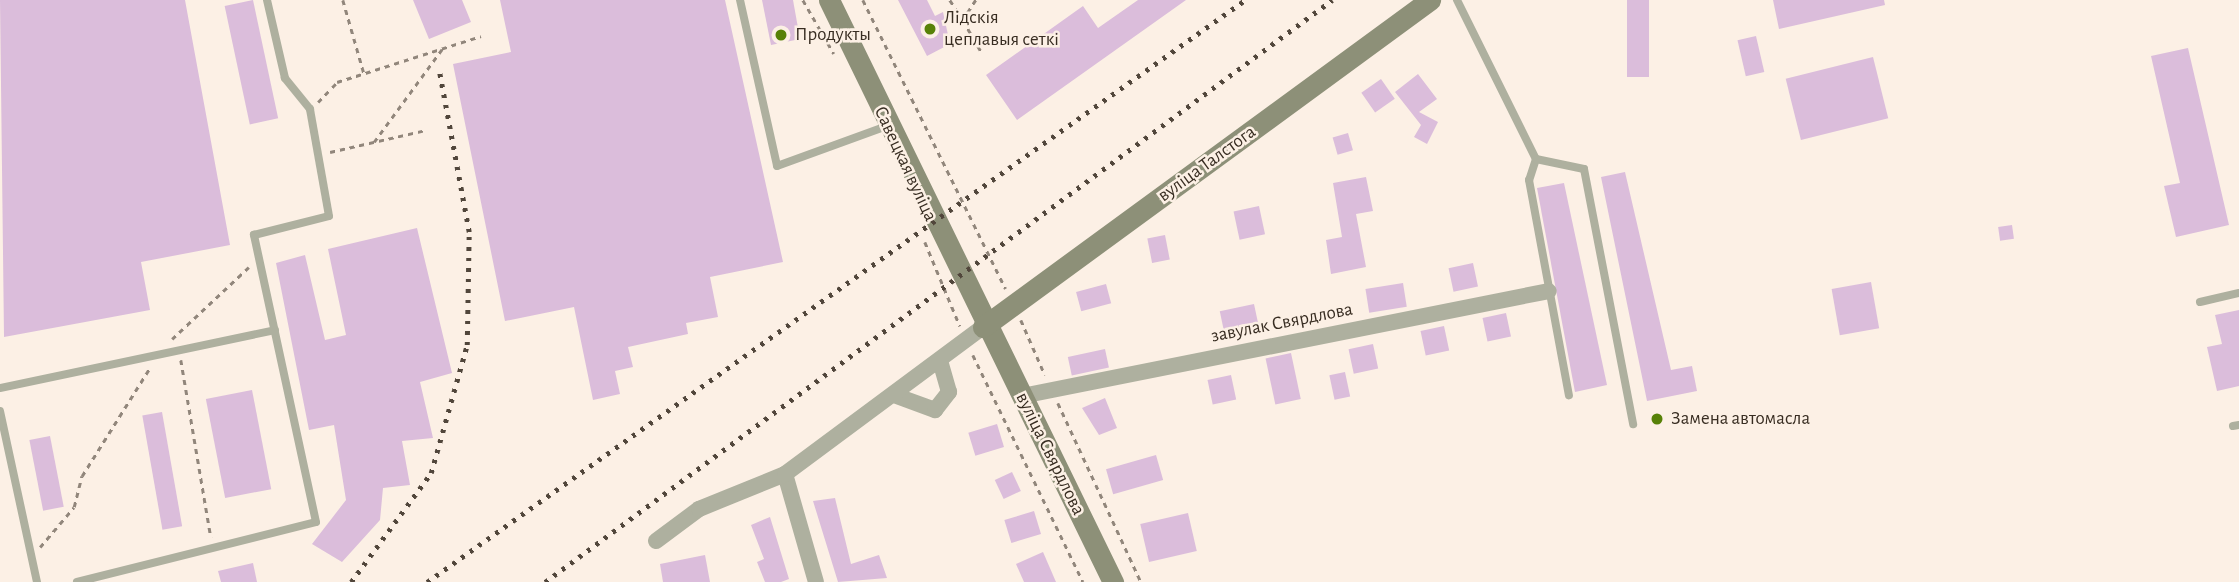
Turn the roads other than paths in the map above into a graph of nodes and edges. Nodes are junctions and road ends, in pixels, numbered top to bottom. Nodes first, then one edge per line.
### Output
1 (267, 0) edge
2 (740, 0) edge
3 (829, 0) edge
4 (1430, 0) edge
5 (1457, 0) edge
6 (887, 126) junction
7 (1536, 159) junction
8 (1549, 291) junction
9 (2239, 293) edge
10 (2200, 302) dead end
11 (984, 327) junction
12 (275, 330) junction
13 (940, 361) junction
14 (0, 388) edge
15 (894, 395) junction
16 (1569, 395) dead end
17 (1022, 396) junction
18 (0, 411) edge
19 (1633, 424) dead end
20 (785, 474) junction
21 (656, 541) dead end
22 (37, 582) edge
23 (77, 582) edge
24 (816, 582) edge
25 (1114, 582) edge

1 - 12 lane
2 - 6 lane
3 - 6 main road, Савецкая вуліца
4 - 11 main road, вуліца Талстога
5 - 7 lane
6 - 11 main road, Савецкая вуліца
7 - 8 lane
7 - 19 lane
8 - 16 lane
8 - 17 street, завулак Свярдлова
9 - 10 lane
11 - 13 street
11 - 17 main road, вуліца Свярдлова
12 - 14 lane
12 - 23 lane
13 - 15 street
13 - 15 street
15 - 20 street
17 - 25 main road, вуліца Свярдлова
18 - 22 lane
20 - 21 street
20 - 24 street

